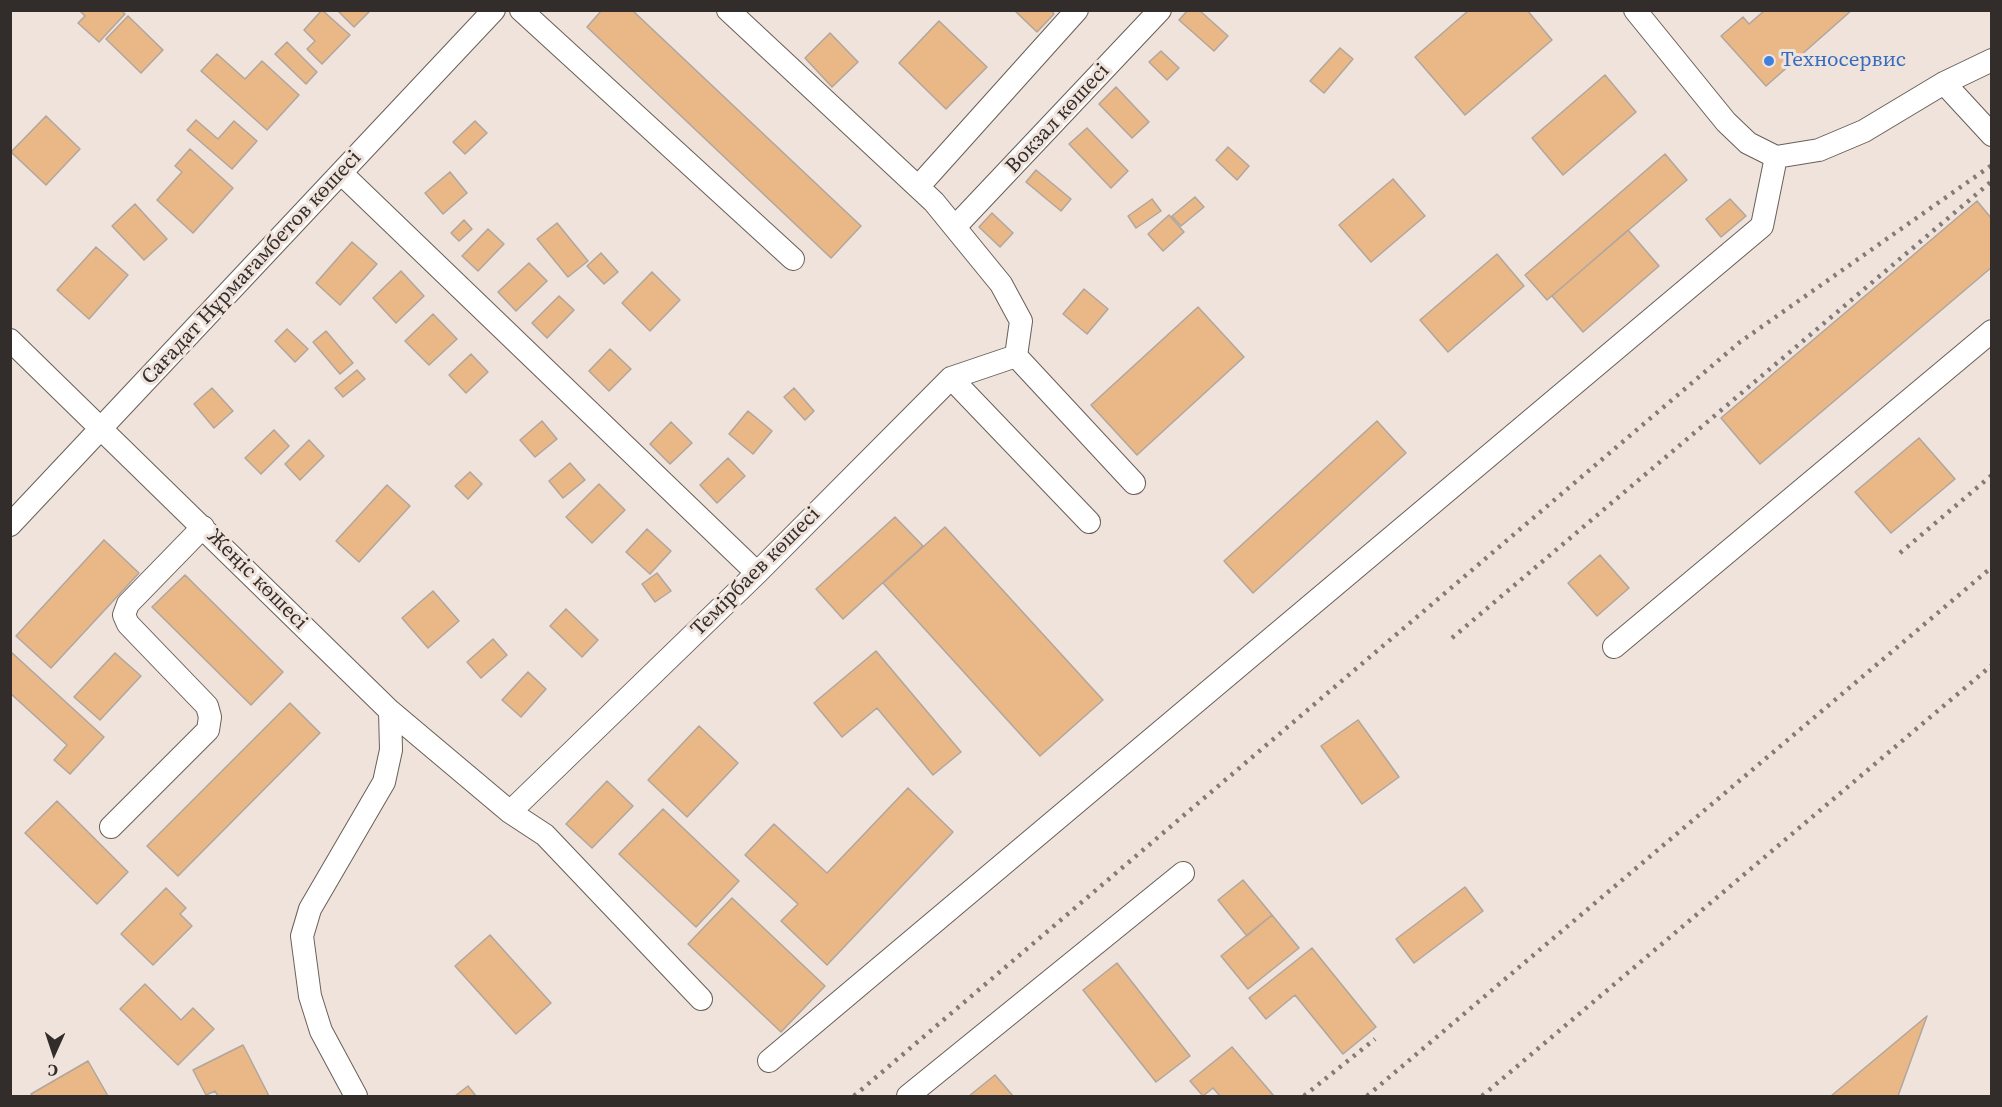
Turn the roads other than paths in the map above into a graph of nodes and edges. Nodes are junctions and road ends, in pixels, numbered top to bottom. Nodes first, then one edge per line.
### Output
1 (494, 10) edge
2 (521, 10) edge
3 (728, 10) edge
4 (1077, 10) edge
5 (1160, 10) edge
6 (1635, 10) edge
7 (1992, 60) edge
8 (1944, 84) junction
9 (1992, 135) edge
10 (1776, 158) junction
11 (341, 173) junction
12 (918, 187) junction
13 (955, 227) junction
14 (793, 259) dead end
15 (1992, 331) edge
16 (10, 340) edge
17 (1016, 356) junction
18 (951, 378) junction
19 (102, 428) junction
20 (1134, 483) dead end
21 (1089, 522) dead end
22 (10, 525) edge
23 (203, 527) junction
24 (757, 573) junction
25 (1614, 647) dead end
26 (390, 711) junction
27 (510, 812) junction
28 (111, 827) dead end
29 (1183, 873) dead end
30 (701, 999) dead end
31 (769, 1060) dead end
32 (356, 1096) edge
33 (908, 1096) edge

1 - 11 street, Сағадат Нұрмағамбетов көшесі
2 - 14 street
3 - 12 street
4 - 12 street
5 - 13 street, Вокзал көшесі
6 - 10 street
7 - 8 street
8 - 9 street
8 - 10 street
10 - 31 street
11 - 19 street, Сағадат Нұрмағамбетов көшесі
11 - 24 street
12 - 13 street
13 - 17 street
15 - 25 street
16 - 19 street, Жеңіс көшесі
17 - 18 street, Темірбаев көшесі
17 - 20 street
18 - 21 street
18 - 24 street, Темірбаев көшесі
19 - 22 street, Сағадат Нұрмағамбетов көшесі
19 - 23 street, Жеңіс көшесі
23 - 26 street, Жеңіс көшесі
23 - 28 street
24 - 27 street, Темірбаев көшесі
26 - 27 street, Жеңіс көшесі
26 - 32 street
27 - 30 street, Жеңіс көшесі
29 - 33 street

